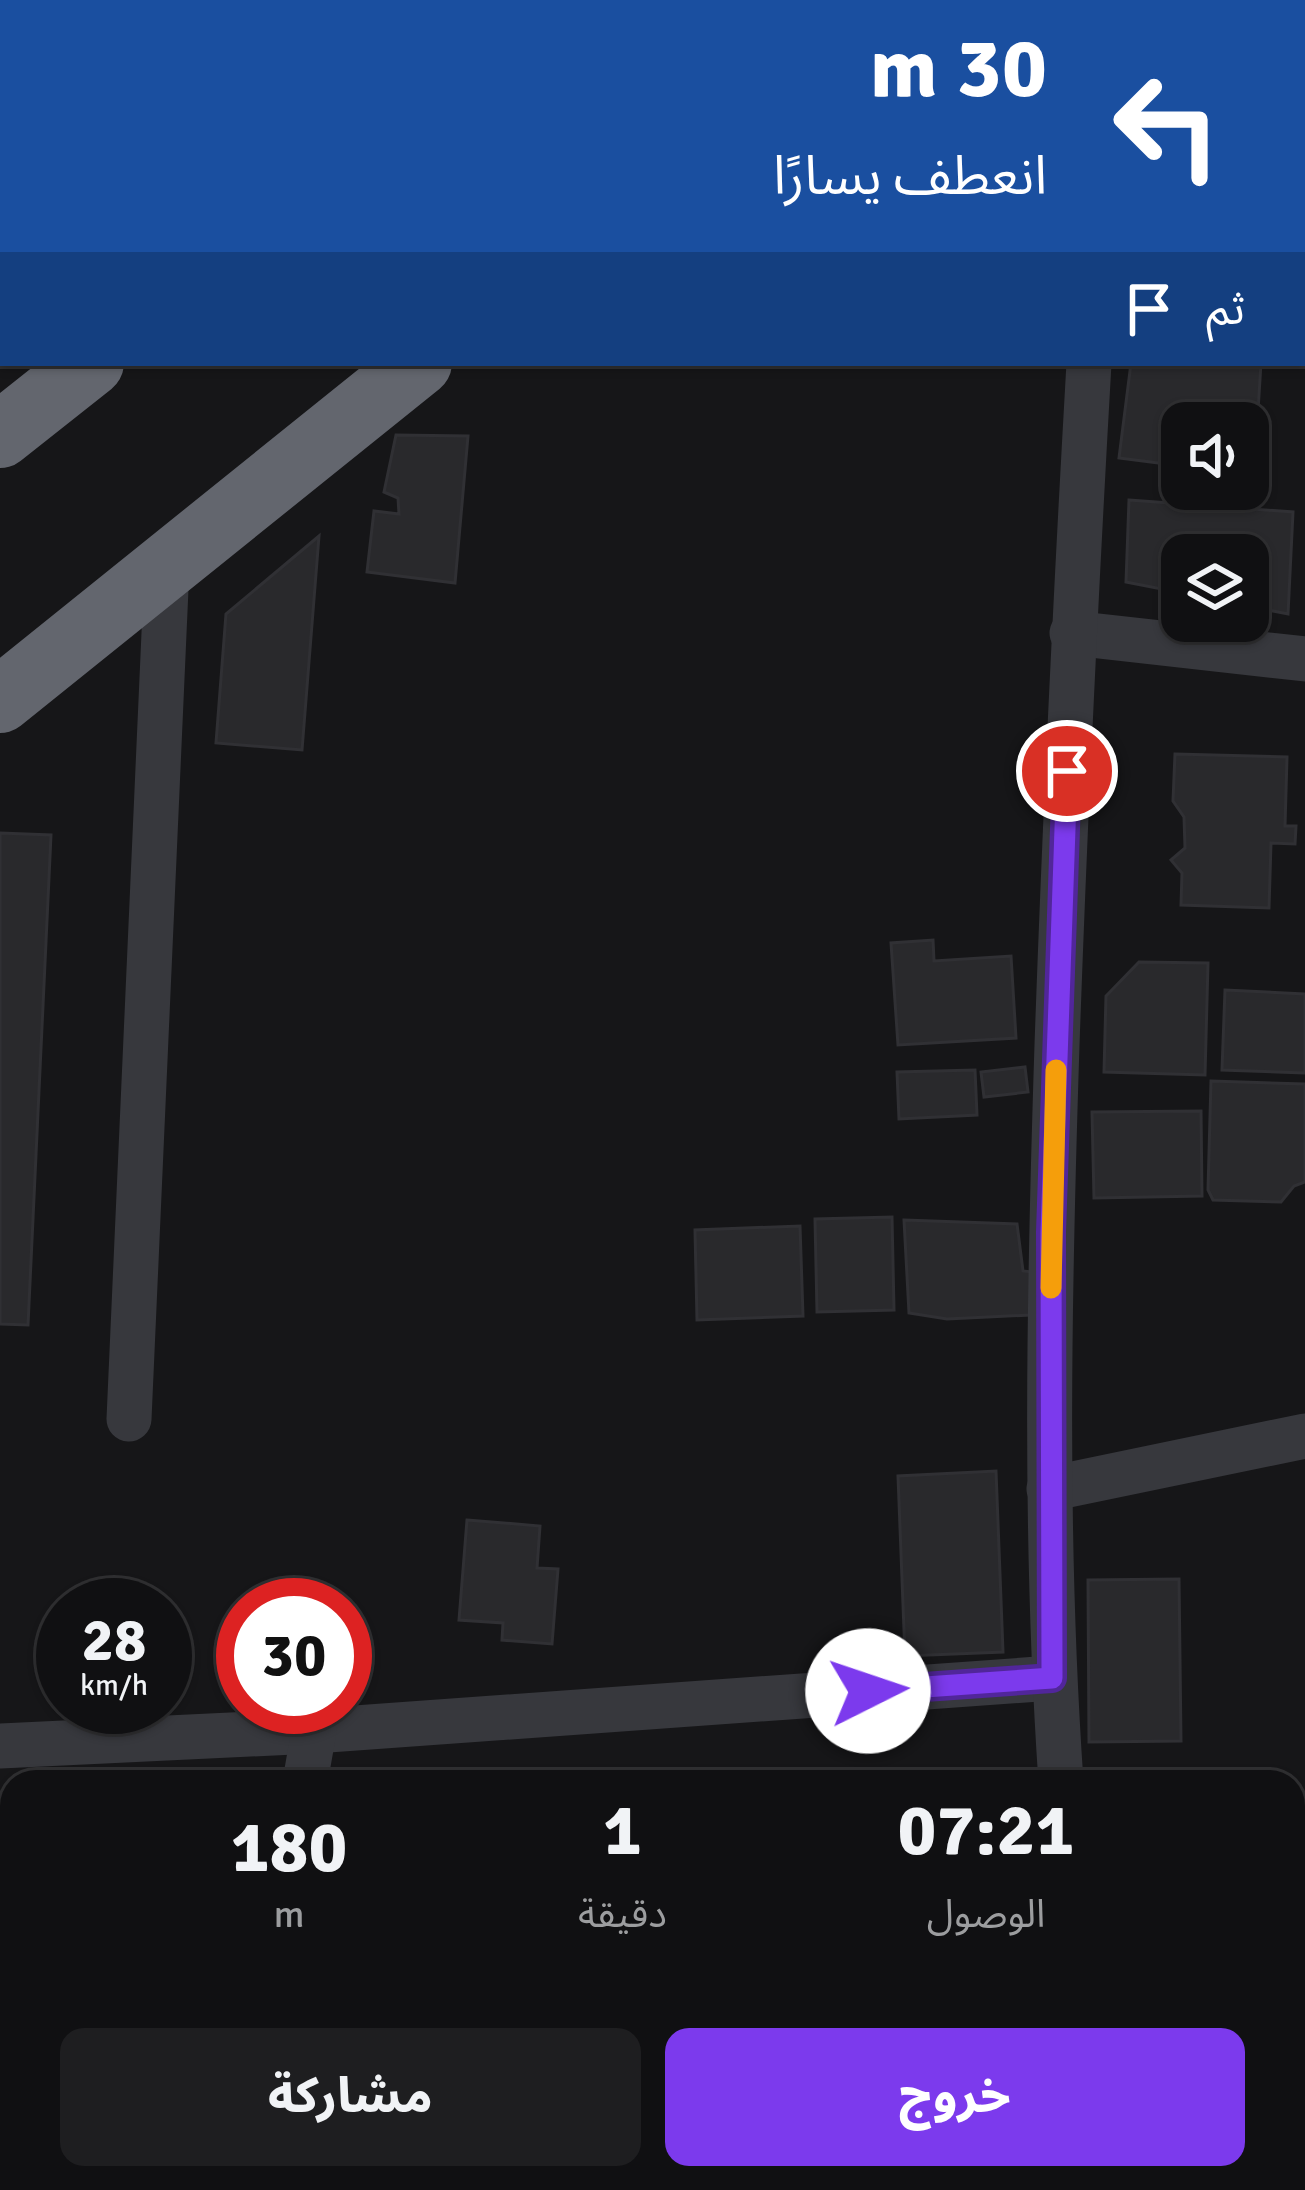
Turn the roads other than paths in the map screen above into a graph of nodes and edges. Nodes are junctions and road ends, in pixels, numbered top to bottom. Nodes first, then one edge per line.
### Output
1 (87, 366) edge
2 (415, 366) edge
3 (1089, 366) edge
4 (0, 435) edge
5 (167, 566) junction
6 (1072, 633) junction
7 (1305, 658) edge
8 (0, 700) edge
9 (129, 1419) dead end
10 (1305, 1436) edge
11 (1049, 1489) junction
12 (1052, 1678) junction
13 (372, 1727) edge
14 (251, 1734) edge
15 (313, 1734) edge
16 (0, 1746) edge
17 (307, 1770) edge
18 (1060, 1770) edge

1 - 4 highway
2 - 5 highway
3 - 6 street
5 - 8 highway
5 - 9 street
6 - 7 street
6 - 11 street
10 - 11 street
11 - 12 street
12 - 13 street
12 - 18 street
14 - 16 street
15 - 17 street

